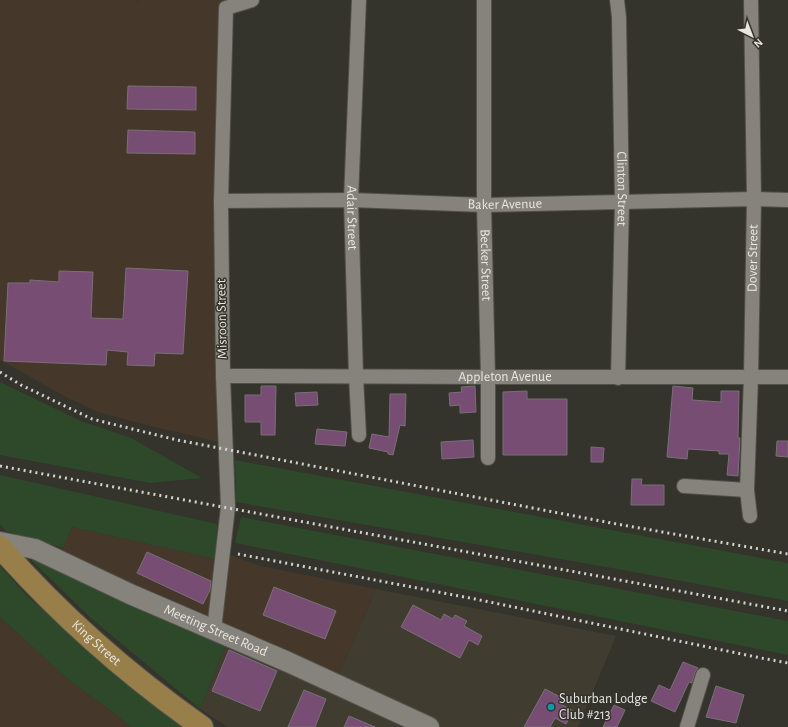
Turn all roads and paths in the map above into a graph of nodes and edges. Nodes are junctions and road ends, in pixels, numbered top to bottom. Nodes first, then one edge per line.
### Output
1 (252, 0) edge
2 (359, 0) edge
3 (484, 0) edge
4 (617, 0) edge
5 (751, 0) edge
6 (754, 199) junction
7 (351, 200) junction
8 (788, 200) edge
9 (221, 201) junction
10 (622, 202) junction
11 (484, 205) junction
12 (223, 376) junction
13 (356, 376) junction
14 (751, 376) junction
15 (788, 377) edge
16 (488, 378) junction
17 (618, 378) junction
18 (359, 435) dead end
19 (488, 458) dead end
20 (684, 486) dead end
21 (747, 490) junction
22 (750, 516) dead end
23 (0, 542) edge
24 (0, 547) edge
25 (214, 630) junction
26 (702, 675) dead end
27 (202, 727) edge
28 (429, 727) edge
29 (687, 727) edge

1 - 9 street, Misroon Street
2 - 7 street, Adair Street
3 - 11 street, Becker Street
4 - 10 street, Clinton Street
5 - 6 street, Dover Street
6 - 8 street, Baker Avenue
6 - 10 street, Baker Avenue
6 - 14 street, Dover Street
7 - 9 street, Baker Avenue
7 - 11 street, Baker Avenue
7 - 13 street, Adair Street
9 - 12 street, Misroon Street
10 - 11 street, Baker Avenue
10 - 17 street, Clinton Street
11 - 16 street, Becker Street
12 - 13 street, Appleton Avenue
12 - 25 street, Misroon Street
13 - 16 street, Appleton Avenue
13 - 18 street, Adair Street
14 - 15 street, Appleton Avenue
14 - 17 street, Appleton Avenue
14 - 21 street, Dover Street
16 - 17 street, Appleton Avenue
16 - 19 street, Becker Street
20 - 21 street
21 - 22 street, Dover Street
23 - 25 street, Meeting Street Road
24 - 27 main road, King Street
25 - 28 street, Meeting Street Road
26 - 29 street

